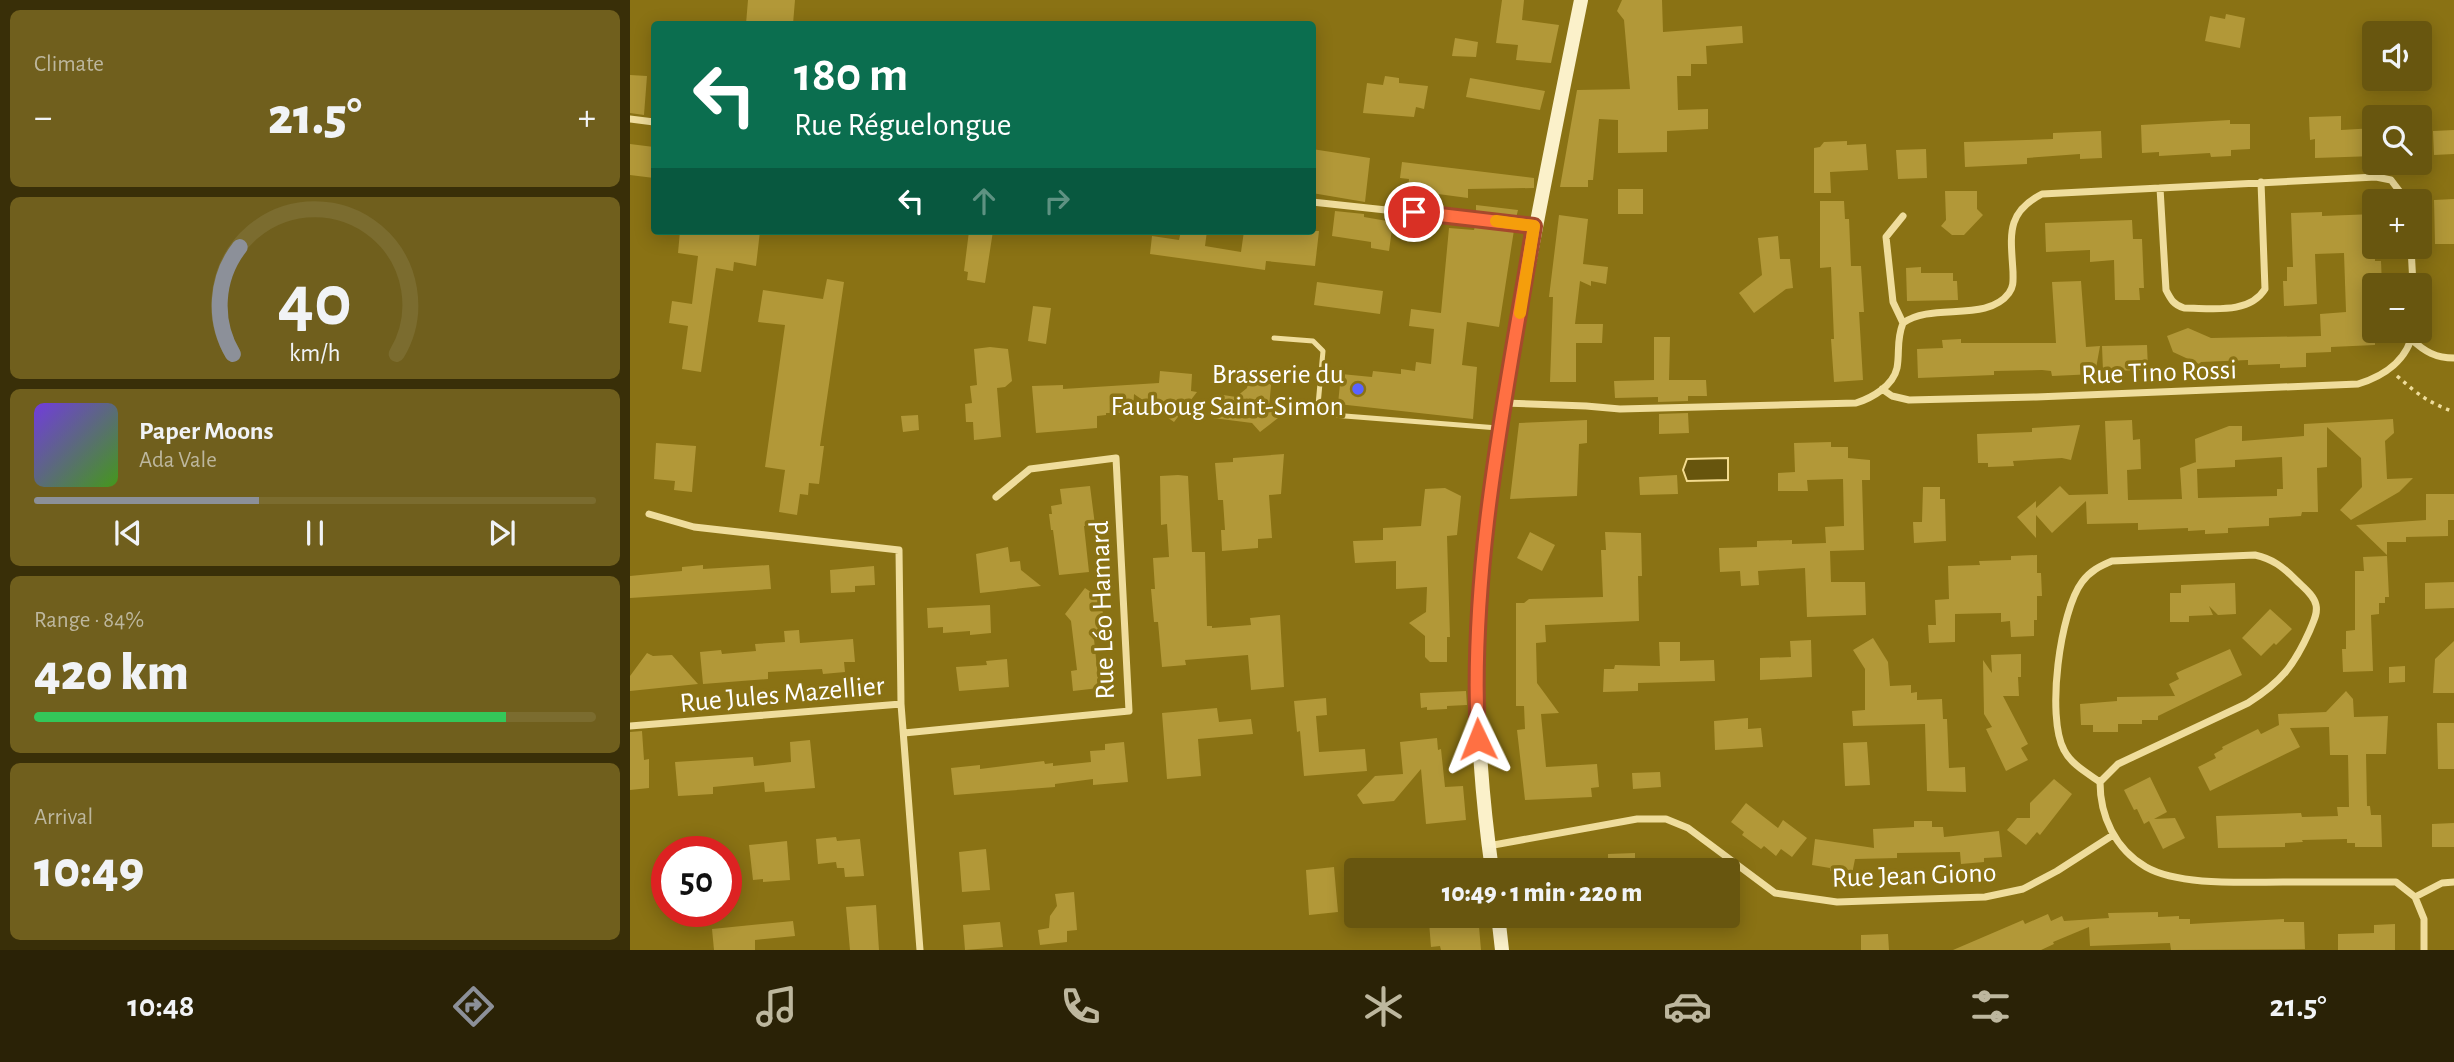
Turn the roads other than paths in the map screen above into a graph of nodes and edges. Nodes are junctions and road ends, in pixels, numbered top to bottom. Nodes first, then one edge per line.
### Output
1 (1581, 0) edge
2 (630, 119) edge
3 (651, 122) edge
4 (2261, 182) junction
5 (2160, 188) junction
6 (2397, 189) edge
7 (1316, 202) edge
8 (1903, 216) dead end
9 (1534, 226) junction
10 (1902, 323) junction
11 (1275, 338) dead end
12 (2407, 343) edge
13 (2418, 343) edge
14 (2454, 358) edge
15 (1882, 389) junction
16 (1504, 403) junction
17 (1500, 429) junction
18 (996, 497) dead end
19 (649, 514) dead end
20 (901, 704) junction
21 (630, 726) edge
22 (904, 733) junction
23 (2100, 782) junction
24 (2113, 835) junction
25 (1488, 846) junction
26 (1490, 858) edge
27 (2454, 882) edge
28 (2414, 897) junction
29 (1499, 928) edge
30 (920, 950) edge
31 (1502, 950) edge
32 (2424, 950) edge

1 - 9 main road
2 - 3 street
4 - 5 street
4 - 5 street
4 - 6 street
5 - 10 street
7 - 9 street
8 - 10 street
9 - 16 main road
10 - 15 street
11 - 17 lane
12 - 15 street, Rue Tino Rossi
13 - 14 street
15 - 16 street
16 - 17 main road
17 - 25 main road
18 - 22 street, Rue Léo Hamard
19 - 20 street
20 - 21 street, Rue Jules Mazellier
20 - 22 street, Rue Jules Mazellier
22 - 30 street, Rue Jules Mazellier
23 - 23 street
23 - 24 street
24 - 25 street, Rue Jean Giono
24 - 28 street
25 - 26 main road
27 - 28 street
28 - 32 street
29 - 31 main road

